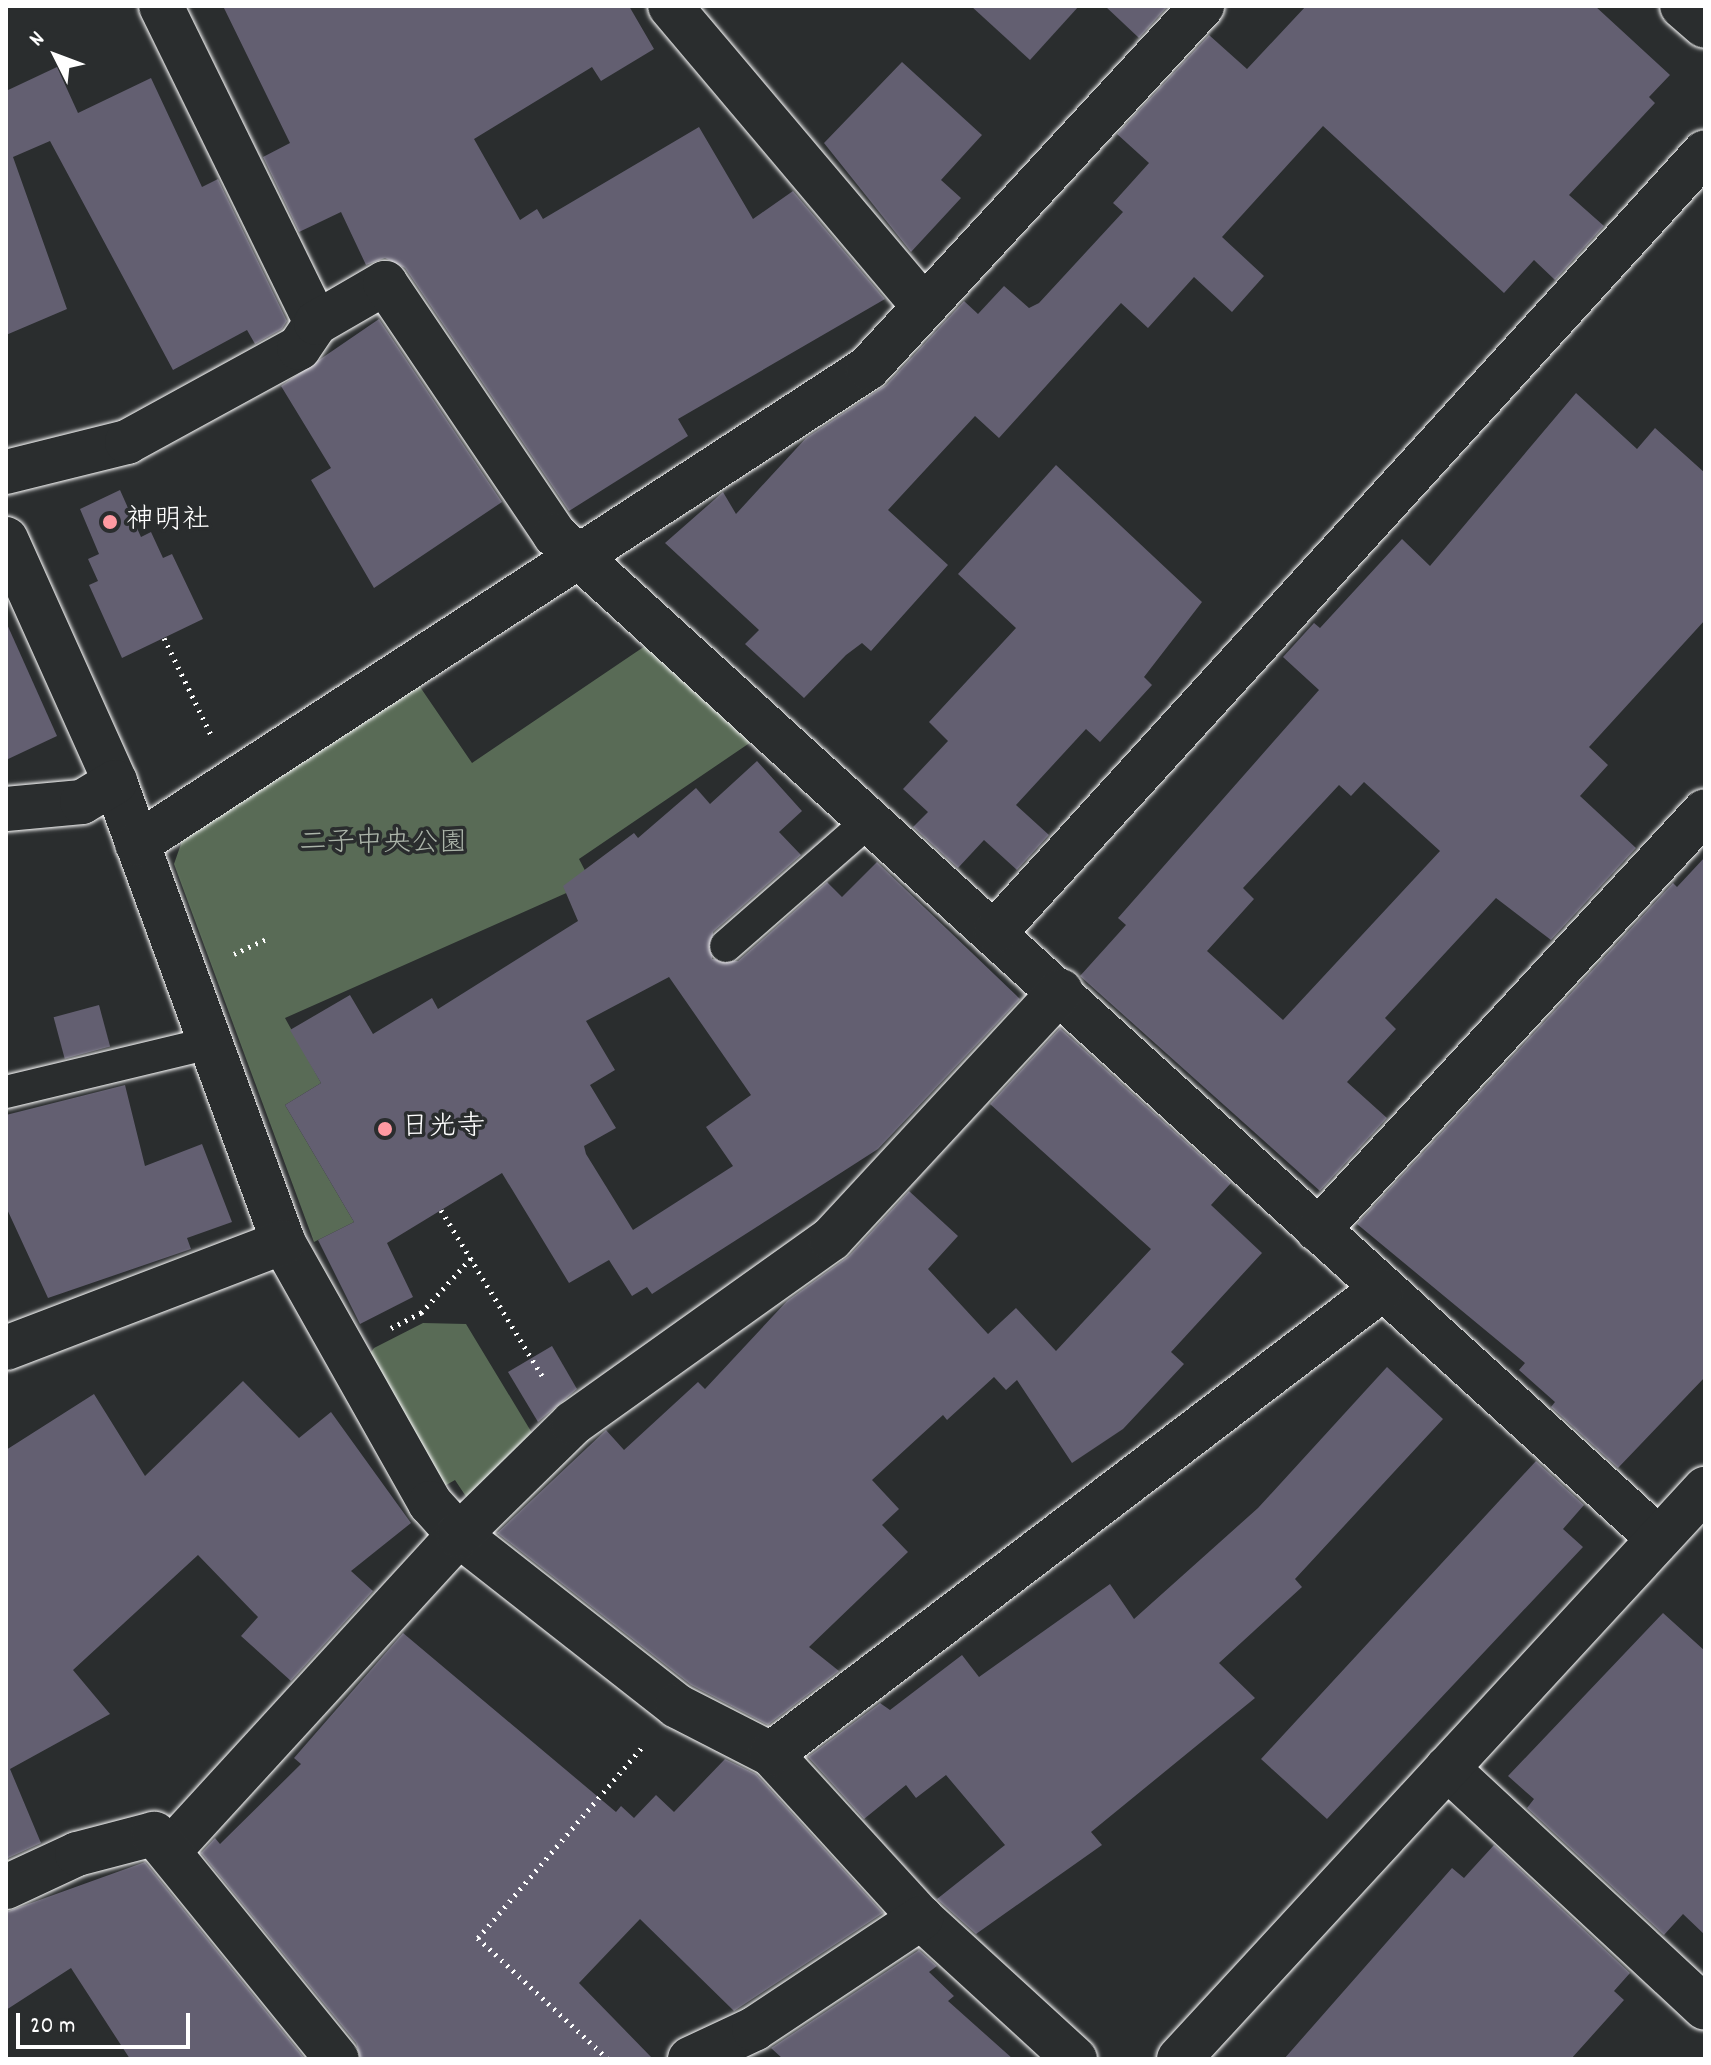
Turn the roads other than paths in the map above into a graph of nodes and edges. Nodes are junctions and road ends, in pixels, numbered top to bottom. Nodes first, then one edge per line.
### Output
1 (161, 6) edge
2 (670, 6) edge
3 (1202, 6) edge
4 (1682, 6) edge
5 (1705, 26) edge
6 (1705, 152) edge
7 (923, 305) junction
8 (316, 323) junction
9 (6, 472) edge
10 (6, 539) edge
11 (578, 551) junction
12 (115, 782) junction
13 (6, 809) edge
14 (1705, 811) edge
15 (872, 818) junction
16 (137, 844) junction
17 (996, 931) junction
18 (726, 946) dead end
19 (1061, 991) junction
20 (210, 1043) junction
21 (6, 1092) edge
22 (1318, 1230) junction
23 (283, 1242) junction
24 (1381, 1290) junction
25 (6, 1348) edge
26 (1705, 1489) edge
27 (459, 1535) junction
28 (1659, 1539) junction
29 (771, 1754) junction
30 (1447, 1768) junction
31 (171, 1849) junction
32 (6, 1887) edge
33 (921, 1918) junction
34 (1705, 2008) edge
35 (337, 2059) edge
36 (690, 2059) edge
37 (1075, 2059) edge
38 (1179, 2059) edge

1 - 8 street
2 - 7 street
3 - 7 street
4 - 5 street
6 - 17 street
7 - 11 street
8 - 9 street
8 - 11 street
10 - 12 street
11 - 15 street
11 - 16 street
12 - 13 street
12 - 16 street
14 - 22 street
15 - 17 street
15 - 18 lane
16 - 20 street
17 - 19 street
19 - 22 street
19 - 27 street
20 - 21 lane
20 - 23 street
22 - 24 street
23 - 25 street
23 - 27 street
24 - 28 street
24 - 29 street
26 - 28 street
27 - 29 street
27 - 31 street
28 - 30 street
29 - 33 street
30 - 34 street
30 - 38 street
31 - 32 street
31 - 35 street
33 - 36 street
33 - 37 street

